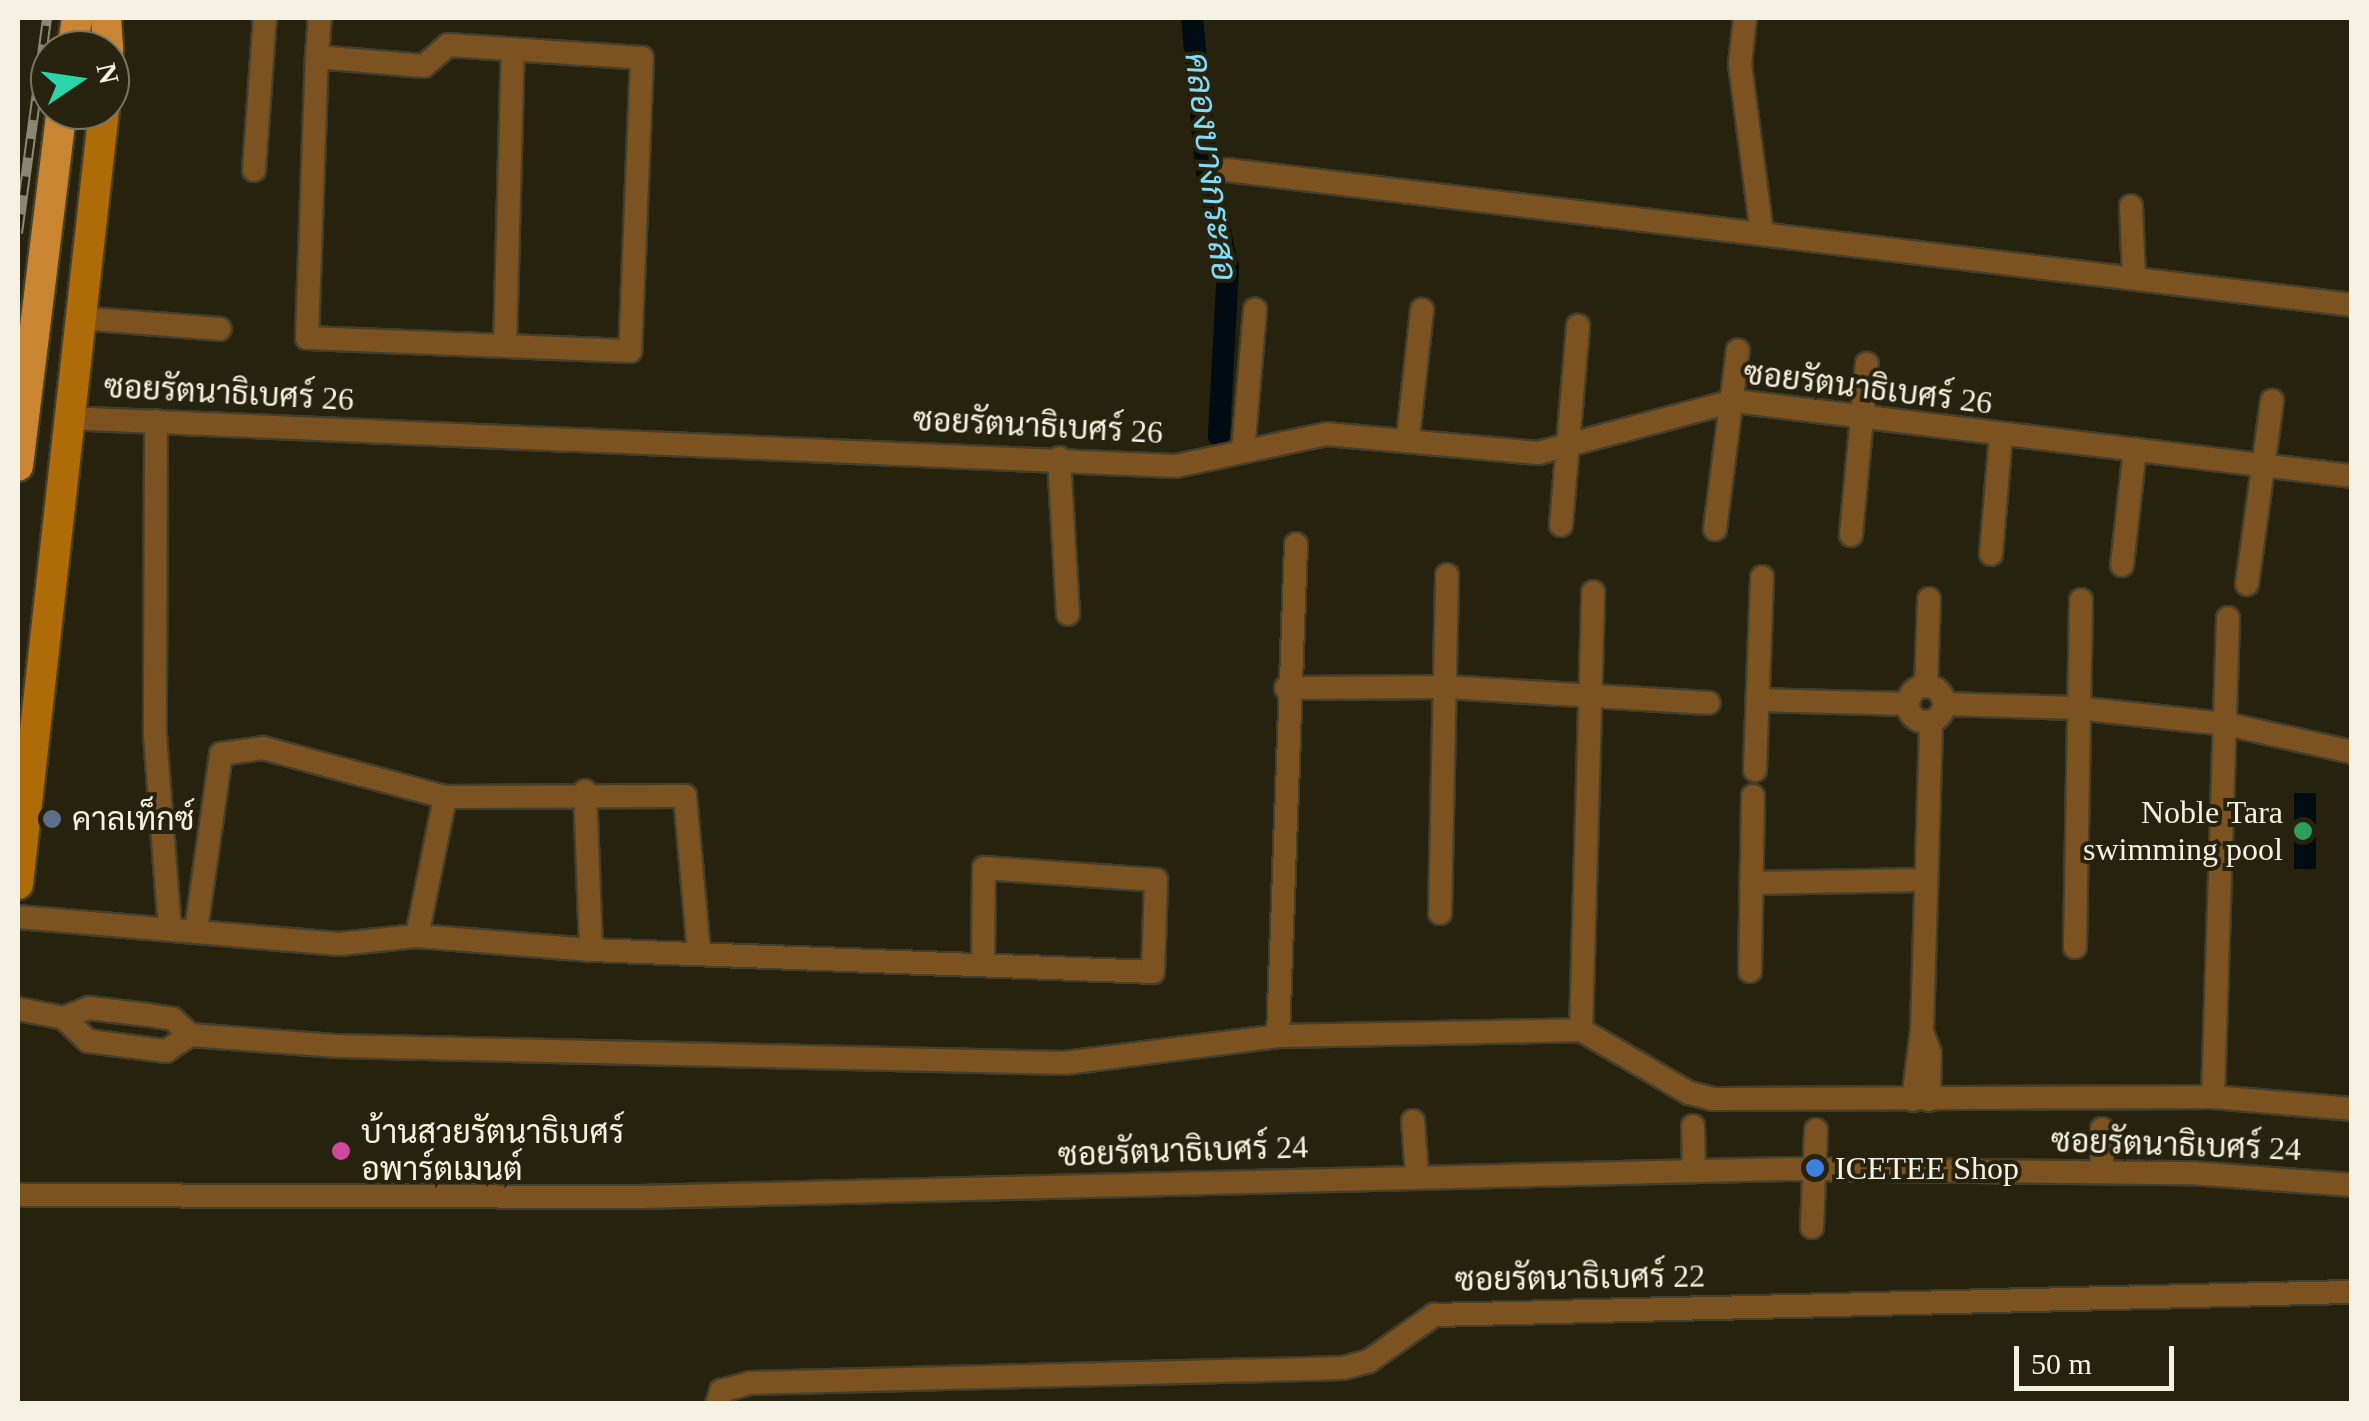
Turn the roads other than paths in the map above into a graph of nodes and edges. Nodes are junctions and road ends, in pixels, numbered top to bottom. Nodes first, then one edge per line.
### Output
1 (265, 18) edge
2 (320, 18) edge
3 (1745, 18) edge
4 (513, 49) junction
5 (318, 58) junction
6 (60, 130) edge
7 (102, 130) edge
8 (254, 170) dead end
9 (1227, 170) dead end
10 (2131, 206) dead end
11 (1762, 234) junction
12 (2134, 278) junction
13 (2352, 306) edge
14 (1256, 310) dead end
15 (1422, 310) dead end
16 (78, 318) junction
17 (1578, 326) dead end
18 (220, 328) dead end
19 (505, 346) junction
20 (1738, 350) dead end
21 (1867, 364) dead end
22 (1734, 401) junction
23 (2272, 401) dead end
24 (66, 418) junction
25 (1867, 418) junction
26 (156, 422) junction
27 (2001, 436) junction
28 (1408, 437) junction
29 (1566, 449) junction
30 (2135, 450) junction
31 (1244, 451) junction
32 (1059, 458) junction
33 (18, 466) edge
34 (2266, 468) junction
35 (2352, 476) edge
36 (1562, 524) dead end
37 (1715, 529) dead end
38 (1851, 535) dead end
39 (1296, 544) dead end
40 (1991, 554) dead end
41 (2122, 565) dead end
42 (1447, 575) dead end
43 (1762, 578) dead end
44 (2247, 584) dead end
45 (1593, 592) dead end
46 (1929, 599) dead end
47 (2082, 600) dead end
48 (1068, 614) dead end
49 (2228, 618) dead end
50 (1926, 686) junction
51 (1446, 687) junction
52 (1286, 688) junction
53 (1586, 698) junction
54 (1758, 700) junction
55 (1708, 702) dead end
56 (1907, 704) junction
57 (2076, 708) junction
58 (1938, 714) junction
59 (2226, 724) junction
60 (2352, 752) edge
61 (1756, 770) dead end
62 (585, 792) junction
63 (1753, 796) dead end
64 (445, 797) junction
65 (1926, 880) junction
66 (1751, 883) junction
67 (18, 884) edge
68 (1440, 913) dead end
69 (18, 917) edge
70 (170, 928) junction
71 (196, 930) junction
72 (417, 936) junction
73 (2075, 946) dead end
74 (591, 950) junction
75 (699, 953) junction
76 (983, 964) junction
77 (1750, 972) dead end
78 (18, 1009) edge
79 (64, 1018) junction
80 (1581, 1030) junction
81 (190, 1035) junction
82 (1278, 1036) junction
83 (2213, 1098) junction
84 (1921, 1100) junction
85 (2352, 1109) edge
86 (1413, 1121) dead end
87 (1693, 1126) dead end
88 (2102, 1129) dead end
89 (1816, 1130) dead end
90 (1816, 1169) junction
91 (1694, 1170) junction
92 (2102, 1172) junction
93 (1416, 1174) junction
94 (2352, 1185) edge
95 (18, 1195) edge
96 (1812, 1227) dead end
97 (2352, 1292) edge
98 (718, 1404) edge

1 - 8 street
2 - 5 street
3 - 11 street
4 - 5 street
4 - 19 street
4 - 19 street
5 - 19 street
6 - 33 main road
7 - 16 main road
9 - 11 street
10 - 12 street
11 - 12 street
12 - 13 street
14 - 31 street
15 - 28 street
16 - 18 street
16 - 24 main road
17 - 29 street
20 - 22 street
21 - 25 street
22 - 25 street, ซอยรัตนาธิเบศร์ 26
22 - 29 street, ซอยรัตนาธิเบศร์ 26
22 - 37 street
23 - 34 street
24 - 26 street, ซอยรัตนาธิเบศร์ 26
24 - 67 main road
25 - 27 street, ซอยรัตนาธิเบศร์ 26
25 - 38 street
26 - 32 street, ซอยรัตนาธิเบศร์ 26
26 - 70 street
27 - 30 street, ซอยรัตนาธิเบศร์ 26
27 - 40 street
28 - 29 street, ซอยรัตนาธิเบศร์ 26
28 - 31 street, ซอยรัตนาธิเบศร์ 26
29 - 36 street
30 - 34 street, ซอยรัตนาธิเบศร์ 26
30 - 41 street
31 - 32 street, ซอยรัตนาธิเบศร์ 26
32 - 48 street
34 - 35 street, ซอยรัตนาธิเบศร์ 26
34 - 44 street
39 - 52 street
42 - 51 street
43 - 54 street
45 - 53 street
46 - 50 street
47 - 57 street
49 - 59 street
50 - 56 street
50 - 58 street
51 - 52 street
51 - 53 street
51 - 68 street
52 - 82 street
53 - 55 street
53 - 80 street
54 - 56 street
54 - 61 street
56 - 58 street
57 - 58 street
57 - 59 street
57 - 73 street
58 - 65 street
59 - 60 street
59 - 83 street
62 - 64 street
62 - 74 street
62 - 75 street
63 - 66 street
64 - 71 street
64 - 72 street
65 - 66 street
65 - 84 street
66 - 77 street
69 - 70 street
70 - 71 street
71 - 72 street
72 - 74 street
74 - 75 street
75 - 76 street
76 - 76 street
78 - 79 street
79 - 81 street
79 - 81 street
80 - 82 street
80 - 84 street
81 - 82 street
83 - 84 street
83 - 85 street
86 - 93 street
87 - 91 street
88 - 92 street
89 - 90 street
90 - 91 street, ซอยรัตนาธิเบศร์ 24
90 - 92 street, ซอยรัตนาธิเบศร์ 24
90 - 96 street
91 - 93 street, ซอยรัตนาธิเบศร์ 24
92 - 94 street, ซอยรัตนาธิเบศร์ 24
93 - 95 street, ซอยรัตนาธิเบศร์ 24
97 - 98 street, ซอยรัตนาธิเบศร์ 22

